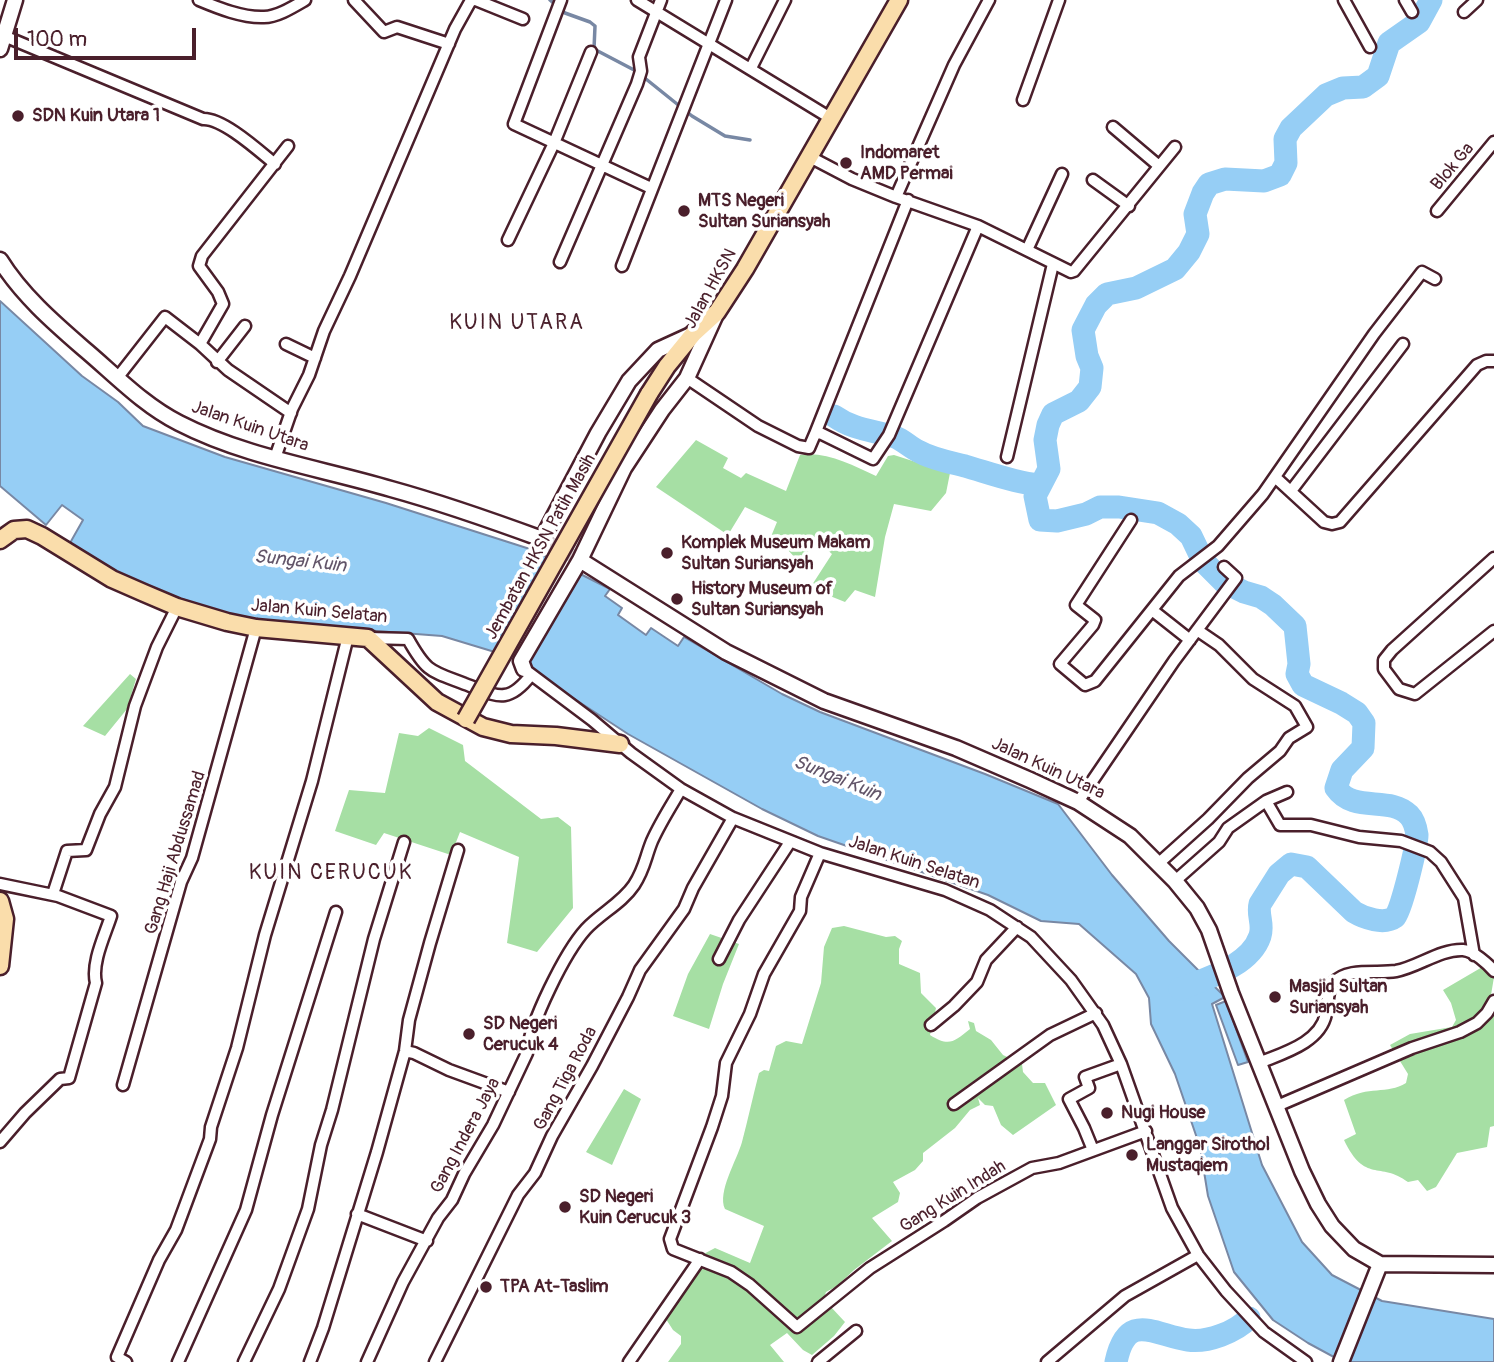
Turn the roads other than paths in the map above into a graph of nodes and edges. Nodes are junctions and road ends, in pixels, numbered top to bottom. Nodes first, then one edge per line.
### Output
1 (15, 0) edge
2 (199, 0) edge
3 (305, 0) edge
4 (354, 0) edge
5 (475, 0) edge
6 (637, 0) edge
7 (662, 0) edge
8 (726, 0) edge
9 (785, 0) edge
10 (899, 0) edge
11 (989, 0) edge
12 (1059, 0) edge
13 (1344, 0) edge
14 (1405, 0) edge
15 (1477, 0) edge
16 (559, 5) edge
17 (1412, 12) dead end
18 (1464, 12) dead end
19 (656, 13) junction
20 (523, 19) dead end
21 (2, 43) edge
22 (449, 44) junction
23 (709, 44) junction
24 (1370, 47) dead end
25 (591, 52) dead end
26 (751, 68) junction
27 (1023, 100) dead end
28 (832, 119) junction
29 (1113, 127) dead end
30 (1494, 142) edge
31 (554, 143) junction
32 (288, 146) dead end
33 (1175, 147) dead end
34 (810, 157) junction
35 (275, 164) junction
36 (1159, 166) junction
37 (602, 167) junction
38 (1062, 174) dead end
39 (1093, 180) dead end
40 (651, 188) junction
41 (896, 197) junction
42 (908, 200) junction
43 (1129, 206) junction
44 (1437, 211) dead end
45 (978, 226) junction
46 (508, 240) dead end
47 (1027, 250) junction
48 (0, 260) edge
49 (560, 262) dead end
50 (1053, 264) junction
51 (622, 266) dead end
52 (1434, 279) dead end
53 (717, 312) junction
54 (246, 326) dead end
55 (694, 333) junction
56 (200, 344) junction
57 (286, 344) dead end
58 (1403, 344) dead end
59 (315, 358) junction
60 (1494, 361) edge
61 (217, 362) junction
62 (118, 377) junction
63 (687, 378) junction
64 (291, 413) junction
65 (816, 434) junction
66 (1007, 457) dead end
67 (275, 458) junction
68 (1275, 477) junction
69 (1291, 491) junction
70 (1131, 520) dead end
71 (0, 540) edge
72 (1494, 558) edge
73 (579, 563) junction
74 (1224, 567) dead end
75 (177, 607) junction
76 (1152, 610) junction
77 (256, 628) junction
78 (1197, 630) junction
79 (1494, 631) edge
80 (348, 636) junction
81 (368, 638) junction
82 (1190, 640) junction
83 (525, 668) junction
84 (466, 719) junction
85 (620, 744) junction
86 (681, 789) junction
87 (1287, 792) dead end
88 (1079, 802) junction
89 (1266, 802) junction
90 (733, 818) junction
91 (404, 842) dead end
92 (790, 842) junction
93 (458, 850) dead end
94 (820, 853) junction
95 (1158, 863) junction
96 (1175, 881) junction
97 (0, 884) edge
98 (52, 894) junction
99 (0, 901) edge
100 (336, 912) dead end
101 (1017, 927) junction
102 (1474, 955) junction
103 (719, 959) dead end
104 (0, 966) edge
105 (1494, 971) edge
106 (1494, 1001) edge
107 (1096, 1013) junction
108 (931, 1025) dead end
109 (404, 1051) junction
110 (1259, 1063) junction
111 (1121, 1064) junction
112 (123, 1085) dead end
113 (509, 1092) junction
114 (954, 1104) dead end
115 (1277, 1107) junction
116 (1146, 1131) junction
117 (0, 1142) edge
118 (1093, 1150) junction
119 (358, 1214) junction
120 (427, 1241) junction
121 (1198, 1255) junction
122 (700, 1259) junction
123 (1494, 1265) edge
124 (1379, 1269) junction
125 (856, 1331) dead end
126 (125, 1362) edge
127 (178, 1362) edge
128 (244, 1362) edge
129 (310, 1362) edge
130 (367, 1362) edge
131 (435, 1362) edge
132 (629, 1362) edge
133 (818, 1362) edge
134 (1047, 1362) edge
135 (1306, 1362) edge
136 (1341, 1362) edge

1 - 21 street
2 - 3 street
4 - 22 street
5 - 20 street
5 - 22 street
6 - 19 street
7 - 19 street
8 - 23 street
9 - 26 street
10 - 28 main road, Jalan HKSN
11 - 41 street
12 - 27 street
13 - 24 street
14 - 17 street
15 - 18 street
16 - 31 street
19 - 23 street
19 - 37 street
21 - 35 street
22 - 59 street
23 - 26 street
23 - 40 street
25 - 31 street
26 - 28 street
28 - 34 main road, Jalan HKSN
29 - 36 street
30 - 44 street, Blok Ga
31 - 37 street
31 - 46 street
32 - 35 street
33 - 36 street
34 - 41 street
34 - 53 main road, Jalan HKSN
35 - 56 street
36 - 43 street
37 - 40 street
37 - 49 street
38 - 47 street
39 - 43 street
40 - 51 street
41 - 42 street
42 - 45 street
42 - 65 street
43 - 50 street
45 - 47 street
45 - 65 street
47 - 50 street
48 - 62 street, Jalan Kuin Utara
50 - 66 street
52 - 68 street
53 - 55 main road, Jembatan HKSN Patih Masih
53 - 63 street, Jalan HKSN
54 - 61 street
55 - 67 street, Jalan Kuin Utara
55 - 84 main road, Jembatan HKSN Patih Masih, bridge
56 - 61 street
56 - 62 street
57 - 59 street
58 - 69 street
59 - 64 street
60 - 69 street
61 - 64 street
62 - 67 street, Jalan Kuin Utara
63 - 65 street
63 - 73 street, Jalan HKSN
64 - 67 street
68 - 69 street
68 - 76 street
70 - 76 street
71 - 75 main road, Jalan Kuin Selatan
72 - 79 street
73 - 83 street, Jalan HKSN
73 - 88 street, Jalan Kuin Utara
74 - 78 street
75 - 77 main road, Jalan Kuin Selatan
75 - 98 street
76 - 82 street
77 - 80 main road, Jalan Kuin Selatan
77 - 112 street, Gang Haji Abdussamad
78 - 82 street
78 - 95 street
80 - 81 main road, Jalan Kuin Selatan
80 - 126 street
81 - 83 street, Jalan Kuin Selatan
81 - 84 main road
82 - 88 street
83 - 85 street, Jalan Kuin Selatan
84 - 85 main road
85 - 86 street, Jalan Kuin Selatan
86 - 90 street, Jalan Kuin Selatan
86 - 113 street, Gang Indera Jaya
87 - 89 street
88 - 95 street, Jalan Kuin Utara
89 - 96 street
89 - 102 street
90 - 92 street, Jalan Kuin Selatan
90 - 131 street, Gang Tiga Roda
91 - 128 street
92 - 94 street, Jalan Kuin Selatan
92 - 103 street
93 - 109 street
94 - 101 street, Jalan Kuin Selatan
94 - 122 street
95 - 96 street, Jalan Kuin Utara
96 - 110 street, Jalan Kuin Utara
97 - 98 street
98 - 117 street
99 - 104 main road
100 - 127 street
101 - 107 street, Jalan Kuin Selatan
101 - 108 street
102 - 105 street
102 - 110 street
106 - 115 street
107 - 111 street, Jalan Kuin Selatan
107 - 114 street
109 - 113 street
109 - 119 street
110 - 115 street, Jalan Kuin Utara
111 - 116 street, Jalan Kuin Selatan
111 - 118 street
113 - 120 street, Gang Indera Jaya
115 - 124 street, Jalan Kuin Utara
116 - 118 street, Gang Kuin Indah
116 - 121 street, Jalan Kuin Selatan
118 - 122 street, Gang Kuin Indah
119 - 120 street
119 - 129 street
120 - 130 street, Gang Indera Jaya
121 - 134 street
121 - 135 street, Jalan Kuin Selatan
122 - 132 street
123 - 124 street
124 - 136 street
125 - 133 street

